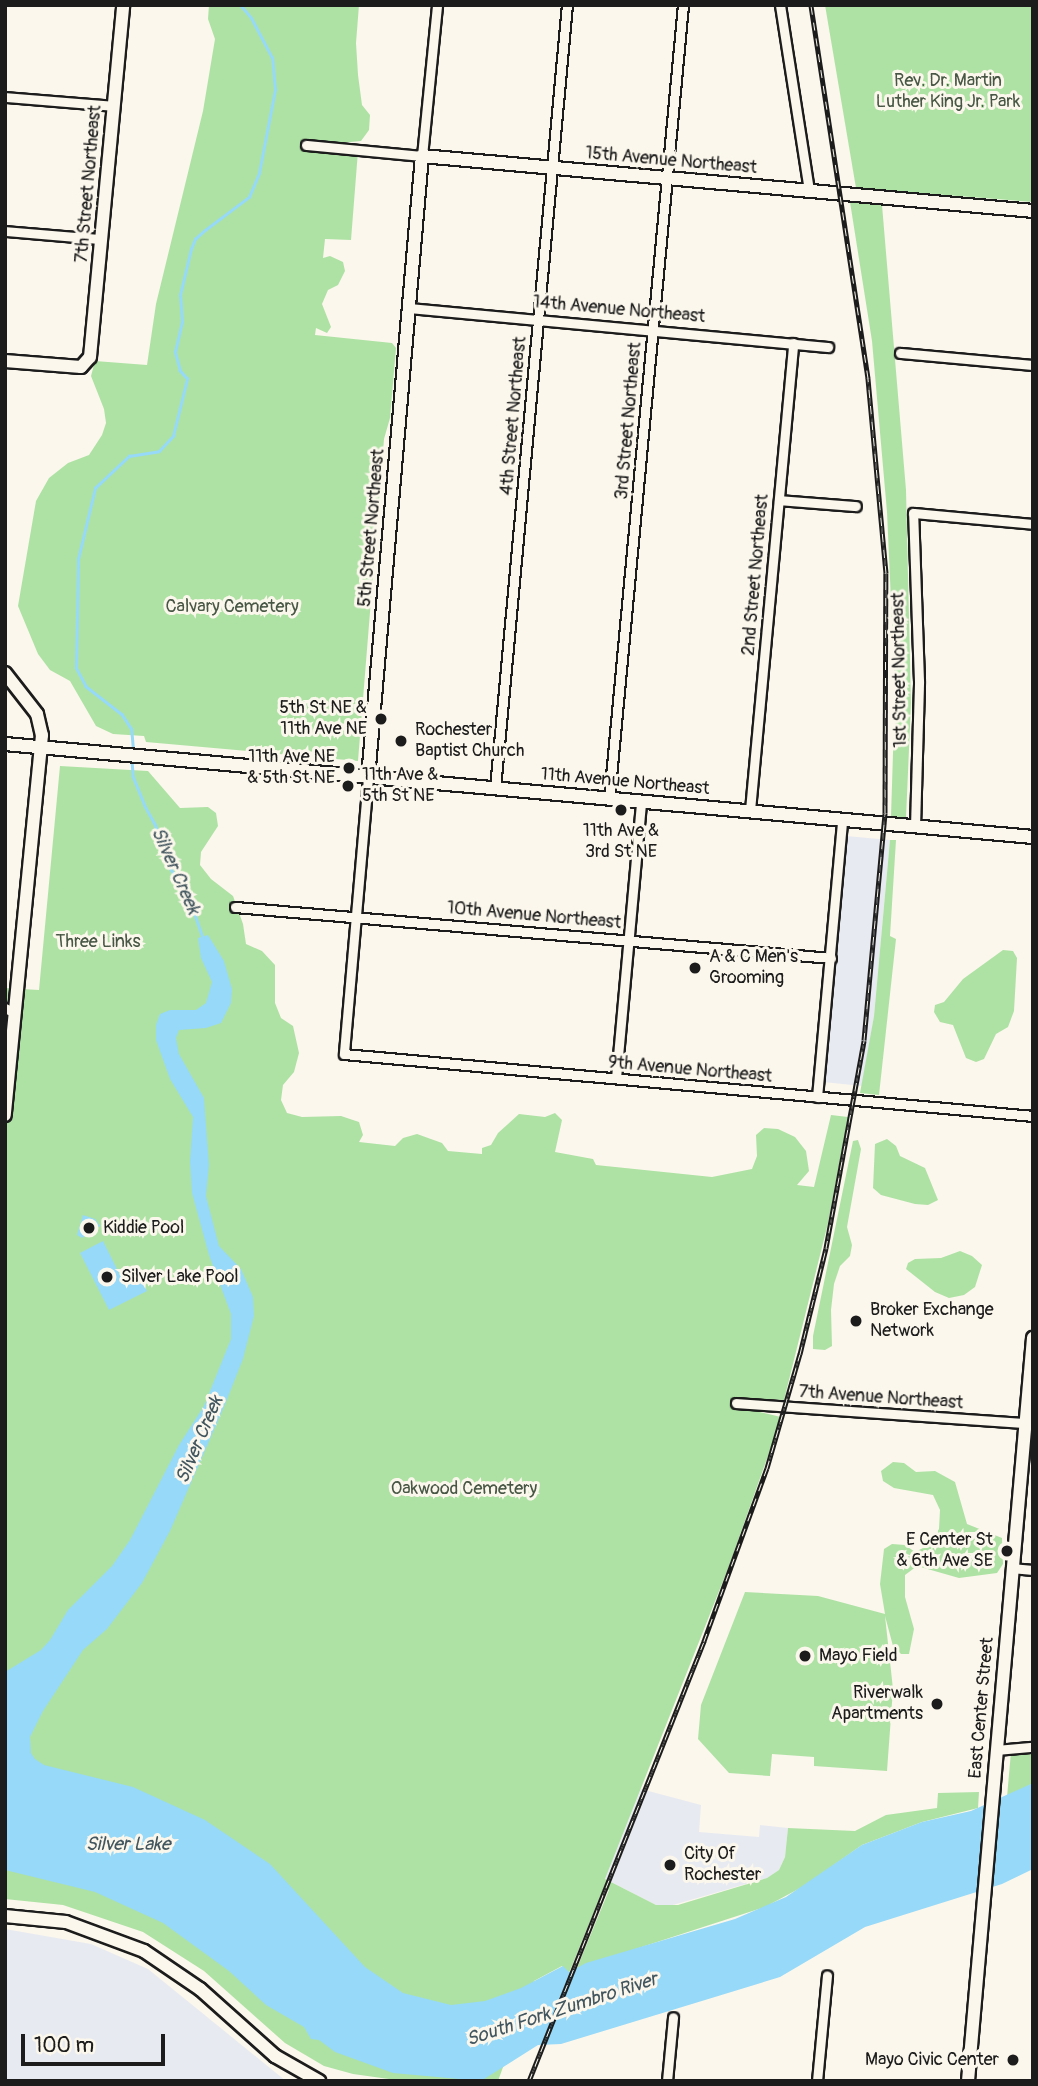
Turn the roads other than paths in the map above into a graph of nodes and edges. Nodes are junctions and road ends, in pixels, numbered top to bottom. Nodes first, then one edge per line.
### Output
1 (124, 5) edge
2 (437, 5) edge
3 (567, 5) edge
4 (683, 5) edge
5 (780, 5) edge
6 (5, 97) edge
7 (114, 106) junction
8 (306, 145) dead end
9 (422, 156) junction
10 (551, 169) junction
11 (668, 179) junction
12 (809, 191) junction
13 (1033, 211) edge
14 (5, 231) edge
15 (101, 239) junction
16 (408, 308) junction
17 (539, 321) junction
18 (653, 331) junction
19 (793, 343) junction
20 (828, 347) dead end
21 (900, 353) dead end
22 (5, 360) edge
23 (1033, 365) edge
24 (779, 500) junction
25 (856, 506) dead end
26 (1033, 524) edge
27 (5, 673) edge
28 (5, 744) edge
29 (41, 748) junction
30 (368, 778) junction
31 (495, 788) junction
32 (609, 798) junction
33 (640, 801) junction
34 (750, 810) junction
35 (842, 820) junction
36 (915, 827) junction
37 (1033, 837) edge
38 (235, 907) dead end
39 (356, 917) junction
40 (628, 940) junction
41 (831, 958) junction
42 (8, 1012) edge
43 (344, 1054) joint
44 (616, 1079) junction
45 (817, 1097) junction
46 (5, 1115) edge
47 (1033, 1116) edge
48 (1033, 1338) edge
49 (736, 1403) dead end
50 (1028, 1423) edge
51 (1011, 1569) junction
52 (1033, 1570) edge
53 (1033, 1748) edge
54 (996, 1749) junction
55 (5, 1916) edge
56 (827, 1975) dead end
57 (673, 2017) dead end
58 (318, 2081) edge
59 (667, 2081) edge
60 (817, 2081) edge
61 (968, 2081) edge

1 - 7 street, 7th Street Northeast
2 - 9 street, 5th Street Northeast
3 - 10 street, 4th Street Northeast
4 - 11 street, 3rd Street Northeast
5 - 12 street
6 - 7 street
7 - 15 street, 7th Street Northeast
8 - 9 street, 15th Avenue Northeast
9 - 10 street, 15th Avenue Northeast
9 - 16 street, 5th Street Northeast
10 - 11 street, 15th Avenue Northeast
10 - 17 street, 4th Street Northeast
11 - 12 street, 15th Avenue Northeast
11 - 18 street, 3rd Street Northeast
12 - 13 street, 15th Avenue Northeast
14 - 15 street
15 - 22 street, 7th Street Northeast
16 - 17 street, 14th Avenue Northeast
16 - 30 street, 5th Street Northeast
17 - 18 street, 14th Avenue Northeast
17 - 31 street, 4th Street Northeast
18 - 19 street, 14th Avenue Northeast
18 - 32 street, 3rd Street Northeast
19 - 20 street, 14th Avenue Northeast
19 - 24 street, 2nd Street Northeast
21 - 23 street
24 - 25 street
24 - 34 street, 2nd Street Northeast
26 - 36 street, 1st Street Northeast
27 - 29 street
28 - 29 street, 11th Avenue Northeast
29 - 30 street, 11th Avenue Northeast
29 - 42 street
30 - 31 street, 11th Avenue Northeast
30 - 39 street, 5th Street Northeast
31 - 32 street, 11th Avenue Northeast
32 - 33 street, 11th Avenue Northeast
33 - 34 street, 11th Avenue Northeast
33 - 40 street
34 - 35 street, 11th Avenue Northeast
35 - 36 street, 11th Avenue Northeast
35 - 41 street
36 - 37 street, 11th Avenue Northeast
38 - 39 street, 10th Avenue Northeast
39 - 40 street, 10th Avenue Northeast
39 - 43 street, 5th Street Northeast
40 - 41 street, 10th Avenue Northeast
40 - 44 street
41 - 45 street
42 - 46 street
43 - 44 street, 9th Avenue Northeast
44 - 45 street, 9th Avenue Northeast
45 - 47 street, 9th Avenue Northeast
48 - 50 street, East Center Street
49 - 50 street, 7th Avenue Northeast
50 - 51 street, East Center Street
51 - 52 street
51 - 54 street, East Center Street
53 - 54 street
54 - 61 street, East Center Street
55 - 58 street
56 - 60 street
57 - 59 street

